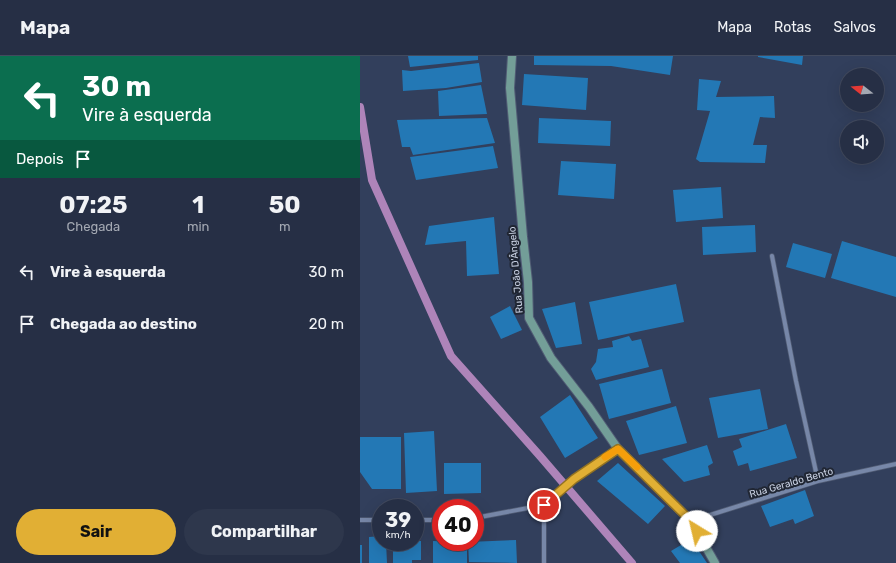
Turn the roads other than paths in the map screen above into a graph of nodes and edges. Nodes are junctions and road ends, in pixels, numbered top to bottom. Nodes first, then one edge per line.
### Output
1 (512, 56) edge
2 (772, 256) dead end
3 (618, 449) junction
4 (896, 464) edge
5 (818, 481) junction
6 (544, 505) junction
7 (484, 516) edge
8 (360, 520) edge
9 (372, 520) edge
10 (691, 521) junction
11 (544, 563) edge
12 (715, 563) edge

1 - 3 street, Rua João D'Ângelo
2 - 5 street
3 - 6 street
3 - 10 street, Rua João D'Ângelo
4 - 5 street, Rua Geraldo Bento
5 - 10 street, Rua Geraldo Bento
6 - 7 street
6 - 11 street
8 - 9 street
10 - 12 street, Rua João D'Ângelo

